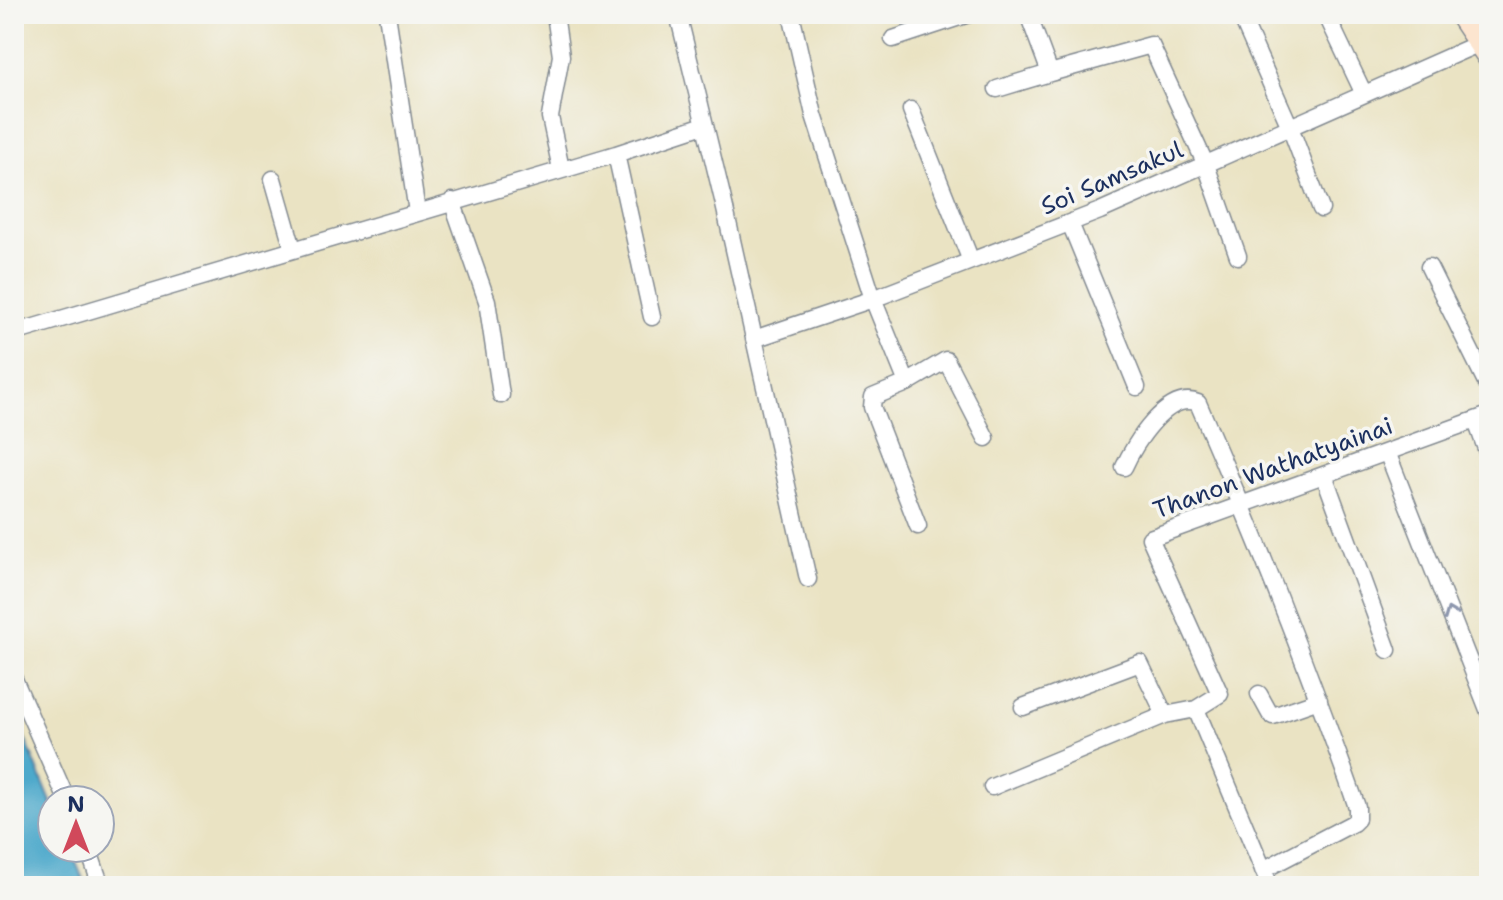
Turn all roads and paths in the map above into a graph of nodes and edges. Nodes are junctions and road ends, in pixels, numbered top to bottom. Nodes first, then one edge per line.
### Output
1 (387, 14) edge
2 (555, 14) edge
3 (678, 14) edge
4 (791, 14) edge
5 (969, 14) edge
6 (1028, 14) edge
7 (1240, 14) edge
8 (1326, 14) edge
9 (1461, 14) edge
10 (893, 39) dead end
11 (1485, 50) edge
12 (1050, 73) junction
13 (997, 89) dead end
14 (1364, 94) junction
15 (911, 110) dead end
16 (704, 125) junction
17 (1290, 127) junction
18 (616, 154) junction
19 (1206, 165) junction
20 (561, 169) junction
21 (273, 179) dead end
22 (452, 201) junction
23 (1321, 209) dead end
24 (417, 212) junction
25 (1070, 223) junction
26 (293, 249) junction
27 (1238, 256) dead end
28 (971, 261) junction
29 (1429, 267) dead end
30 (873, 299) junction
31 (652, 317) dead end
32 (14, 333) edge
33 (754, 339) junction
34 (907, 383) junction
35 (1137, 387) dead end
36 (1489, 388) edge
37 (501, 395) dead end
38 (1483, 418) edge
39 (986, 438) dead end
40 (1387, 452) junction
41 (1489, 457) edge
42 (1124, 467) dead end
43 (1324, 475) junction
44 (1242, 504) junction
45 (918, 526) dead end
46 (808, 579) dead end
47 (1388, 650) dead end
48 (14, 679) edge
49 (1259, 694) dead end
50 (1319, 700) junction
51 (1023, 707) dead end
52 (1196, 709) junction
53 (1489, 712) edge
54 (1165, 715) junction
55 (60, 784) edge
56 (992, 787) dead end
57 (93, 864) edge
58 (1263, 870) junction
59 (101, 886) edge
60 (1270, 886) edge

1 - 24 street
2 - 20 street
3 - 16 street
4 - 30 street
5 - 10 street
6 - 12 street
7 - 17 street
8 - 14 street
9 - 11 street
11 - 14 street, Soi Samsakul
12 - 13 street
12 - 19 street
14 - 17 street, Soi Samsakul
15 - 28 street
16 - 18 street
16 - 33 street
17 - 19 street, Soi Samsakul
17 - 23 street
18 - 20 street
18 - 31 street
19 - 25 street, Soi Samsakul
19 - 27 street
20 - 22 street
21 - 26 street
22 - 24 street
22 - 37 street
24 - 26 street
25 - 28 street, Soi Samsakul
25 - 35 street
26 - 32 street
28 - 30 street, Soi Samsakul
29 - 36 street
30 - 33 street, Soi Samsakul
30 - 34 street
33 - 46 street
34 - 39 street
34 - 45 street
38 - 40 street, Thanon Wathatyainai
38 - 41 street
40 - 43 street, Thanon Wathatyainai
53 -> 40 street
42 - 44 street
43 - 44 street, Thanon Wathatyainai
43 - 47 street
44 - 50 street
44 - 52 street, Thanon Wathatyainai
48 - 55 street
49 - 50 street
50 - 58 street
51 - 54 street
52 - 54 street
52 - 58 street
54 - 56 street
57 - 59 street
58 - 60 street

